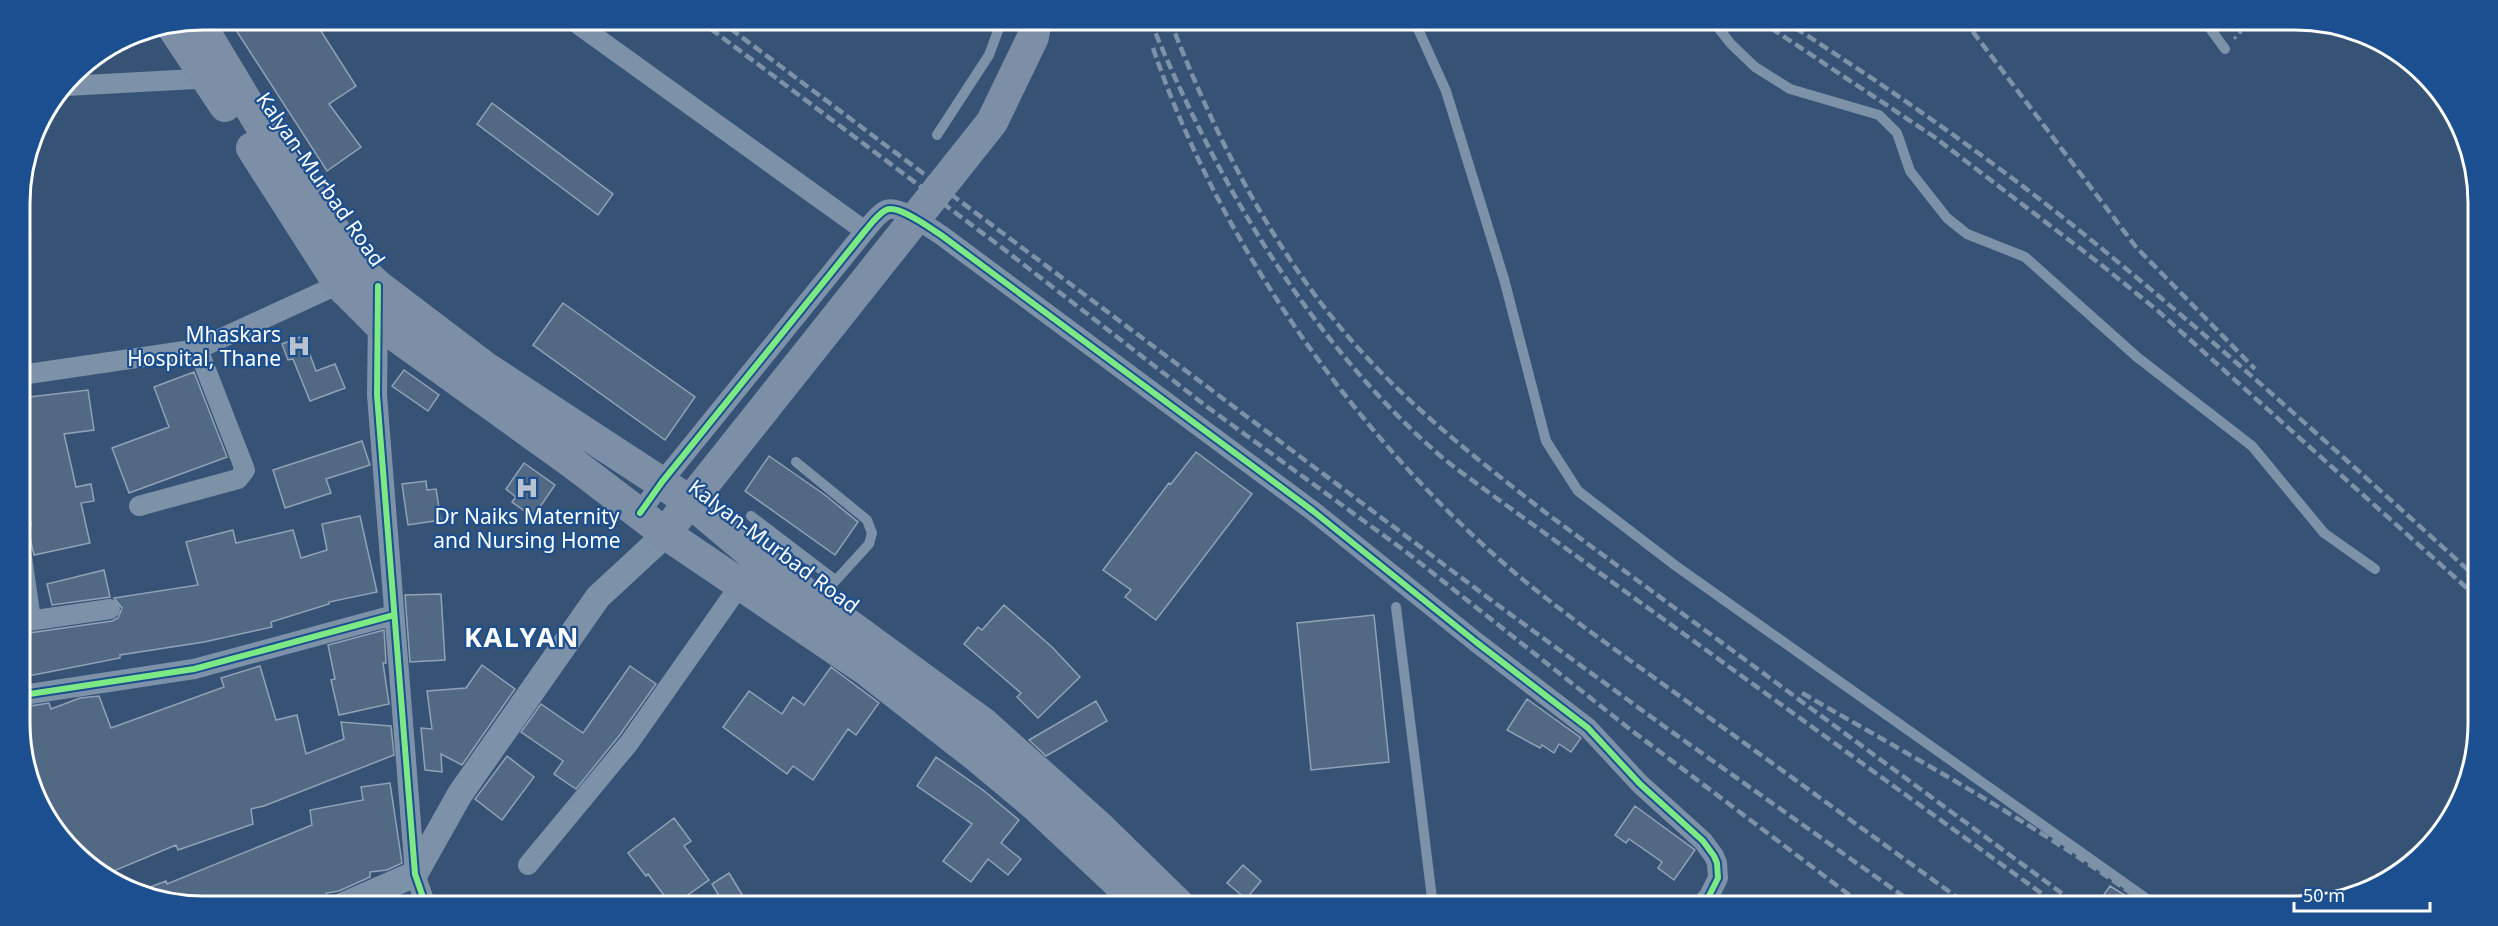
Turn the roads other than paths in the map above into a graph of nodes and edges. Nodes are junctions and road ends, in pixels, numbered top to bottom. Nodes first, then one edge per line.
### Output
1 (201, 30) edge
2 (586, 30) edge
3 (996, 30) edge
4 (1034, 30) edge
5 (1419, 30) edge
6 (1720, 30) edge
7 (2211, 30) edge
8 (177, 32) edge
9 (2225, 49) road end
10 (219, 78) junction
11 (77, 85) edge
12 (937, 135) dead end
13 (865, 231) junction
14 (361, 281) junction
15 (378, 323) junction
16 (198, 349) junction
17 (30, 374) edge
18 (796, 462) dead end
19 (662, 482) junction
20 (706, 483) junction
21 (139, 507) dead end
22 (640, 513) junction
23 (751, 516) dead end
24 (666, 534) junction
25 (2375, 569) dead end
26 (741, 585) junction
27 (827, 590) junction
28 (1396, 607) dead end
29 (110, 609) dead end
30 (394, 615) junction
31 (30, 621) edge
32 (30, 694) edge
33 (528, 865) dead end
34 (415, 874) junction
35 (365, 896) edge
36 (423, 896) edge
37 (1130, 896) edge
38 (1170, 896) edge
39 (1432, 896) edge
40 (1709, 896) edge
41 (2143, 896) edge

1 - 10 main road, Kalyan-Murbad Road
2 - 13 street
3 - 12 lane
4 - 20 main road, bridge
5 - 41 lane
6 - 25 lane
7 - 9 lane
8 - 10 main road, Kalyan-Murbad Road
10 - 11 street
10 - 14 main road, Kalyan-Murbad Road
13 - 19 street
13 - 40 street
14 - 15 main road, Kalyan-Murbad Road
14 - 16 street
14 - 19 main road, Kalyan-Murbad Road
15 - 22 main road, Kalyan-Murbad Road
15 - 30 street
16 - 17 street
16 - 21 street
18 - 27 lane
19 - 20 main road, Kalyan-Murbad Road
19 - 22 street
20 - 24 main road
20 - 27 main road, Kalyan-Murbad Road
22 - 24 main road, Kalyan-Murbad Road
23 - 27 lane
24 - 26 main road, Kalyan-Murbad Road
24 - 34 street
26 - 33 street
26 - 37 main road, Kalyan-Murbad Road
27 - 38 main road, Kalyan-Murbad Road
28 - 39 lane
29 - 31 street
30 - 32 street
30 - 34 street
34 - 35 street
34 - 36 street

